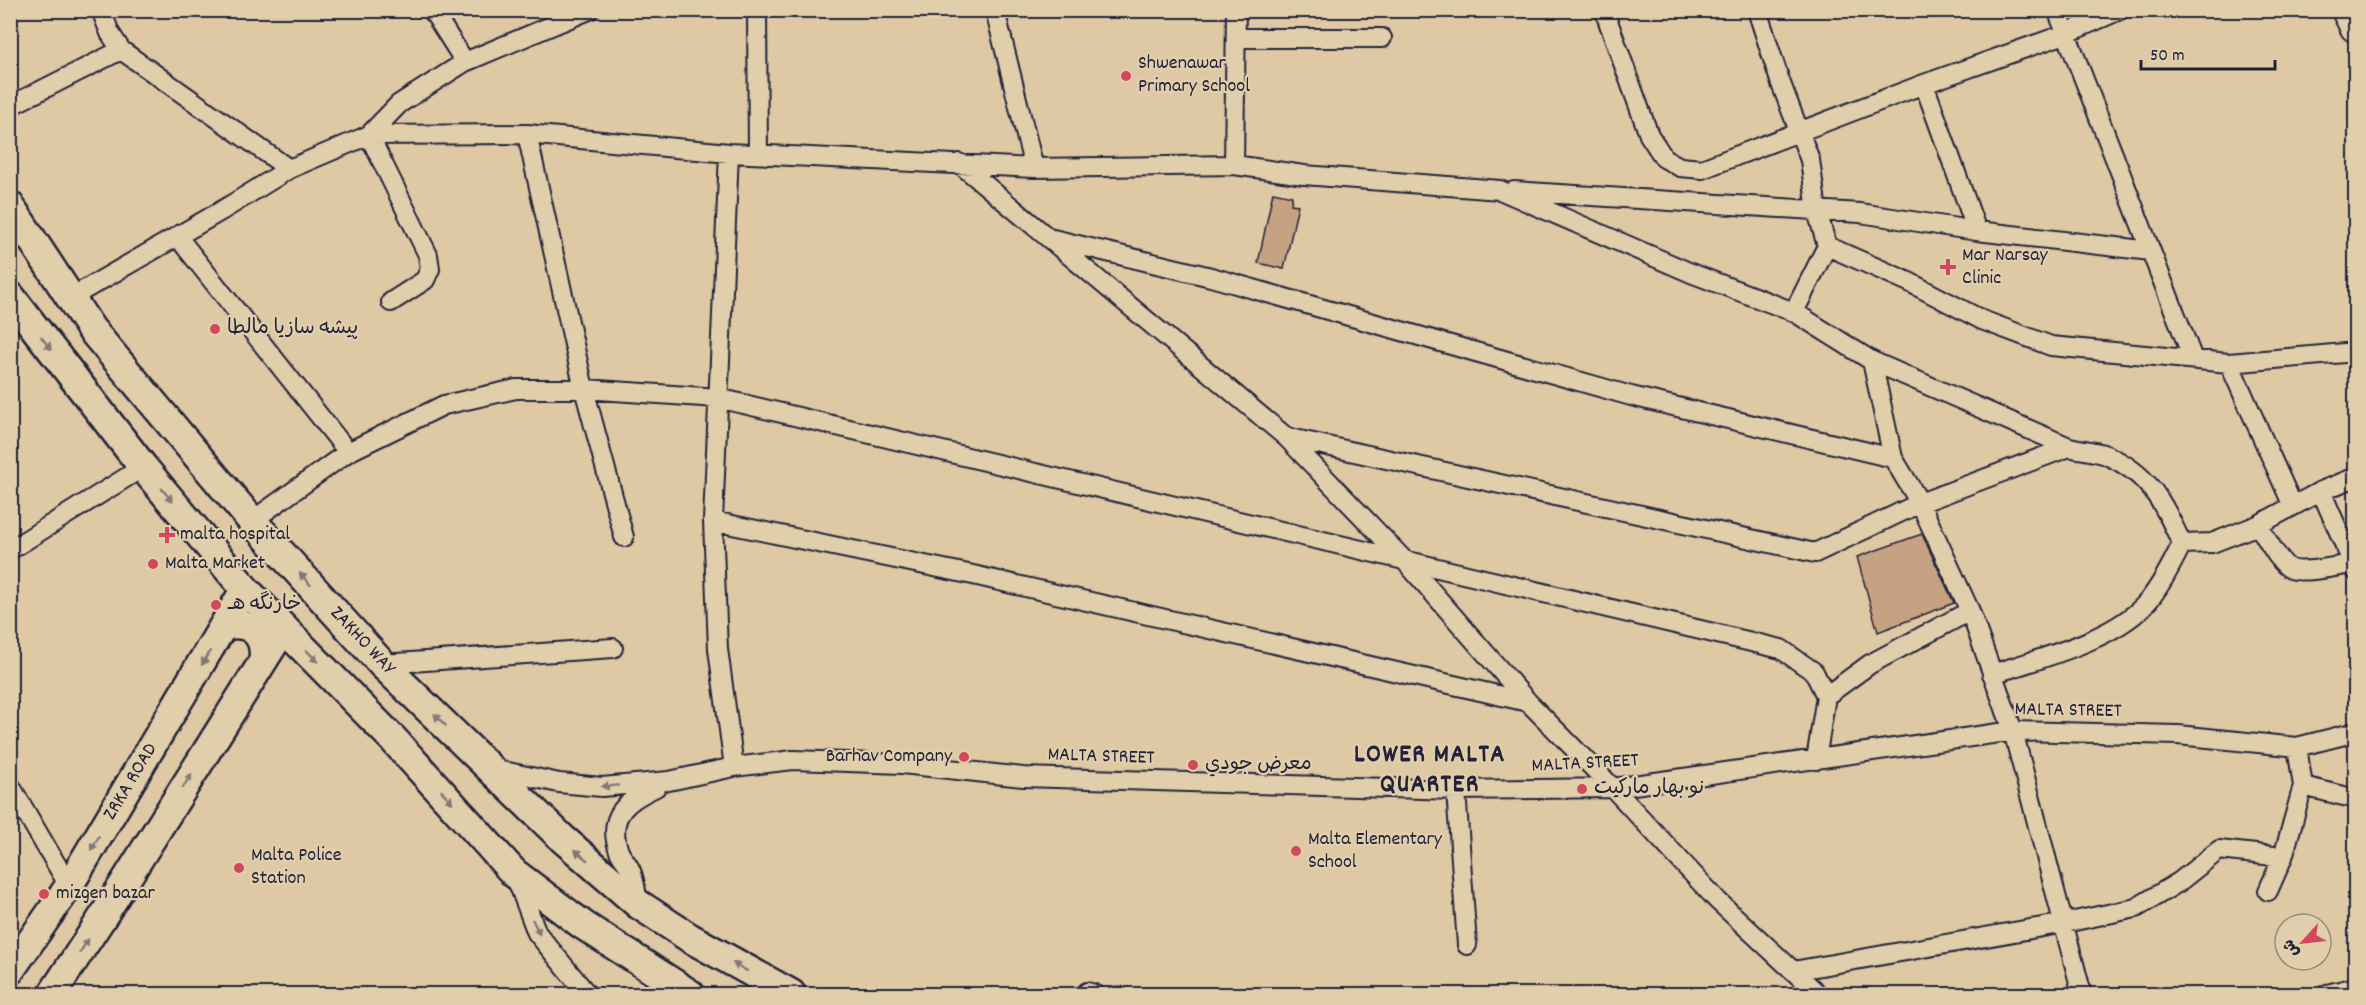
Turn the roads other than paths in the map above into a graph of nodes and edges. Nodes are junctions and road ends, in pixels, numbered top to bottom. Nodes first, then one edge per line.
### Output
1 (101, 10) edge
2 (432, 10) edge
3 (757, 10) edge
4 (995, 10) edge
5 (1236, 10) edge
6 (1604, 10) edge
7 (1757, 10) edge
8 (2057, 10) edge
9 (2120, 10) edge
10 (2348, 10) edge
11 (588, 11) edge
12 (2355, 26) edge
13 (2065, 34) junction
14 (1236, 38) junction
15 (1382, 38) dead end
16 (121, 50) junction
17 (465, 62) junction
18 (1924, 84) junction
19 (10, 105) edge
20 (1798, 131) junction
21 (527, 134) junction
22 (369, 135) junction
23 (729, 153) junction
24 (758, 154) junction
25 (959, 163) junction
26 (1234, 165) junction
27 (1034, 168) junction
28 (289, 169) junction
29 (1501, 190) junction
30 (10, 206) edge
31 (1817, 211) junction
32 (1977, 231) junction
33 (177, 236) junction
34 (1049, 238) junction
35 (1827, 246) junction
36 (2151, 251) junction
37 (10, 296) edge
38 (70, 298) junction
39 (391, 302) dead end
40 (1794, 312) junction
41 (2355, 352) edge
42 (2193, 359) junction
43 (1872, 361) junction
44 (2229, 363) junction
45 (584, 389) junction
46 (718, 398) junction
47 (1286, 437) junction
48 (2069, 447) junction
49 (348, 452) junction
50 (1893, 458) junction
51 (143, 467) junction
52 (2355, 477) edge
53 (2321, 490) junction
54 (1920, 503) junction
55 (2294, 506) junction
56 (252, 521) junction
57 (713, 521) junction
58 (2258, 525) junction
59 (624, 537) dead end
60 (2182, 544) junction
61 (10, 550) edge
62 (1406, 562) junction
63 (2354, 568) edge
64 (245, 589) junction
65 (1970, 610) junction
66 (224, 627) junction
67 (284, 628) junction
68 (613, 648) dead end
69 (263, 659) junction
70 (382, 664) junction
71 (1992, 674) junction
72 (1826, 696) junction
73 (1528, 702) junction
74 (2013, 731) junction
75 (2355, 732) edge
76 (2297, 747) junction
77 (1816, 760) junction
78 (734, 767) junction
79 (488, 768) junction
80 (669, 781) junction
81 (10, 785) edge
82 (2303, 786) junction
83 (1613, 788) junction
84 (1456, 790) junction
85 (2355, 799) edge
86 (2283, 857) junction
87 (514, 873) junction
88 (69, 886) junction
89 (2268, 891) dead end
90 (638, 904) junction
91 (2064, 923) junction
92 (1467, 945) dead end
93 (10, 971) edge
94 (1793, 971) junction
95 (2354, 990) edge
96 (51, 994) edge
97 (587, 994) edge
98 (690, 994) edge
99 (791, 994) edge
100 (1818, 994) edge
101 (2082, 994) edge
102 (2327, 994) edge

1 - 16 street
2 - 17 street
3 - 24 street
4 - 27 street
5 - 14 street
6 - 20 street
7 - 20 street
8 - 13 street
9 - 13 street
10 - 12 highway
11 - 17 street
13 - 18 street
13 - 36 street
14 - 15 street
14 - 26 street
16 - 19 street
16 - 28 street
17 - 22 street
18 - 20 street
18 - 32 street
20 - 31 street
21 - 22 street
21 - 23 street
21 - 45 street
22 - 28 street
22 - 39 street
23 - 24 street
23 - 46 street
24 - 25 street
25 - 27 street
25 - 34 street
26 - 27 street
26 - 29 street
28 - 33 street
29 - 31 street
29 - 40 street
30 - 38 highway, ZAKHO WAY
31 - 32 street
31 - 35 street
32 - 36 street
33 - 38 street
33 - 49 street
34 - 47 street
34 - 50 street
35 - 40 street
35 - 42 street
36 - 42 street
37 -> 51 highway
38 - 56 highway, ZAKHO WAY
40 - 43 street
41 - 44 street
42 - 44 street
43 - 48 street
43 - 50 street
44 - 55 street
45 - 46 street
45 - 49 street
45 - 59 street
46 - 57 street
46 - 62 street
47 - 54 street
47 - 62 street
48 - 54 street
48 - 60 street
49 - 56 street
50 - 54 street
51 - 61 street
51 -> 64 highway
52 - 53 street
53 - 55 street
53 - 63 street
54 - 65 street
55 - 58 street
70 -> 56 highway, ZAKHO WAY
57 - 73 street
57 - 78 street
58 - 60 street
58 - 63 street
60 - 71 street
62 - 72 street
62 - 73 street
64 - 66 main road, ZRKA ROAD
64 - 67 highway
65 - 71 street
65 - 72 street
66 - 69 main road
66 -> 88 main road, ZRKA ROAD
67 - 69 main road
67 -> 87 highway
68 - 70 street
96 -> 69 main road
79 -> 70 highway, ZAKHO WAY
71 - 74 street
72 - 77 street
73 - 83 street
74 - 76 street, MALTA STREET
74 - 77 street, MALTA STREET
74 - 91 street
75 - 76 street, MALTA STREET
76 - 82 street
77 - 83 street, MALTA STREET
78 - 80 street, MALTA STREET
78 - 84 street, MALTA STREET
80 -> 79 street, MALTA STREET
90 -> 79 highway, ZAKHO WAY
80 - 90 street, MALTA STREET
81 - 88 street
82 - 85 street
82 - 86 street
83 - 84 street, MALTA STREET
83 - 94 street
84 - 92 street
86 - 89 street
86 - 91 street
87 -> 97 street
87 - 98 highway
88 - 93 main road, ZRKA ROAD
99 -> 90 highway, ZAKHO WAY
91 - 94 street
91 - 101 street
94 - 100 street
95 - 102 street

